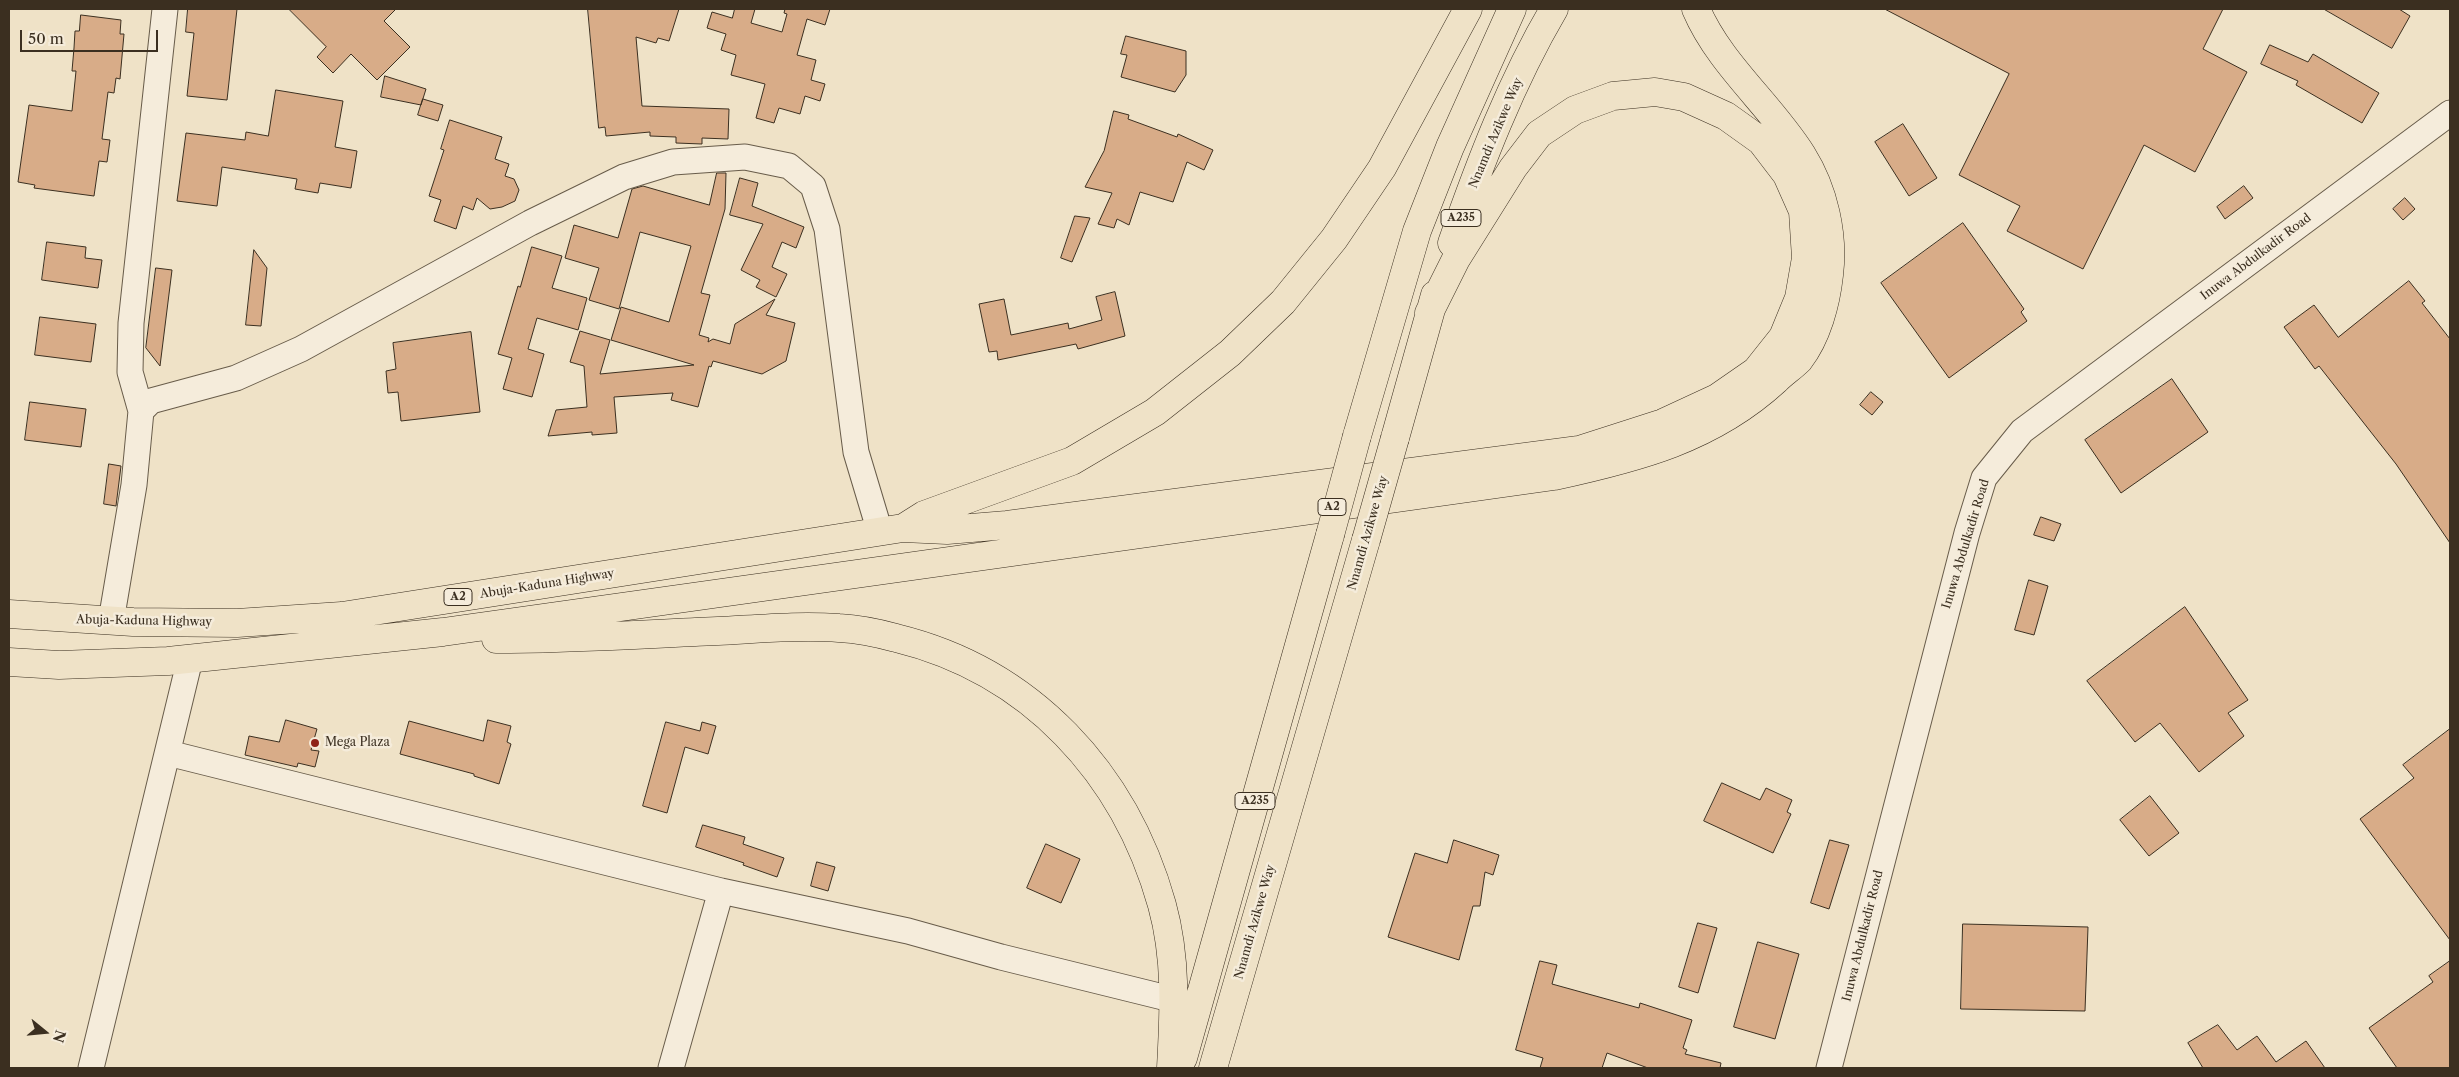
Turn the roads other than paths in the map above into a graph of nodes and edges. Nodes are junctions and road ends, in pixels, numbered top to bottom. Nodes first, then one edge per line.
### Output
1 (165, 9) edge
2 (1468, 9) edge
3 (1512, 9) edge
4 (1554, 9) edge
5 (1696, 9) edge
6 (2450, 113) edge
7 (1429, 313) junction
8 (141, 411) junction
9 (892, 530) junction
10 (9, 614) edge
11 (111, 621) junction
12 (443, 632) junction
13 (190, 658) junction
14 (9, 662) edge
15 (168, 752) junction
16 (721, 891) junction
17 (1175, 1000) junction
18 (91, 1068) edge
19 (671, 1068) edge
20 (1171, 1068) edge
21 (1180, 1068) edge
22 (1213, 1068) edge
23 (1829, 1068) edge

1 - 8 street
2 - 9 highway, A2
3 - 21 highway, A235, bridge
4 - 7 highway, Nnamdi Azikwe Way / A235
5 - 12 highway, A2
6 - 23 street, Inuwa Abdulkadir Road
7 - 9 highway
7 - 22 highway, Nnamdi Azikwe Way / A235, bridge
8 - 9 street
8 - 11 street
9 - 11 highway, Abuja-Kaduna Highway / A2
10 - 11 highway, Abuja-Kaduna Highway / A2
12 - 13 highway, A2
12 - 17 highway
13 - 14 highway, A2
13 - 15 street
15 - 16 street
15 - 18 street
16 - 17 street
16 - 19 street
17 - 20 highway

